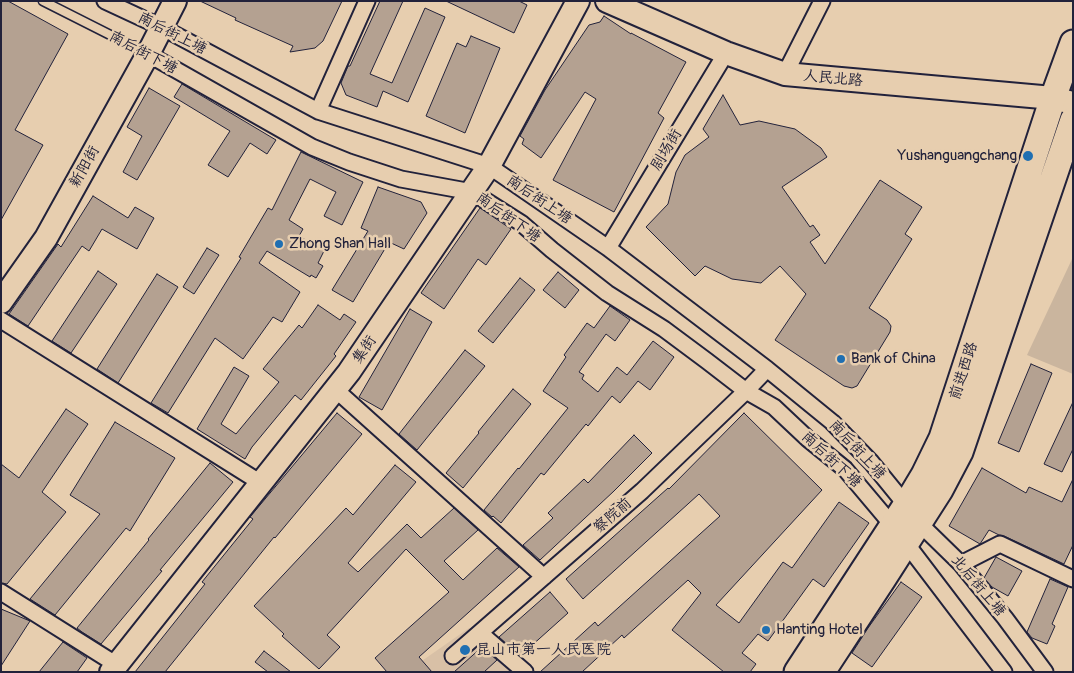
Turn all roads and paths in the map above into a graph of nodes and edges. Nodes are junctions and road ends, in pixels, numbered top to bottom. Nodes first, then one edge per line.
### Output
1 (43, 1) edge
2 (105, 1) edge
3 (176, 1) edge
4 (367, 1) edge
5 (578, 1) edge
6 (606, 1) edge
7 (822, 1) edge
8 (163, 28) junction
9 (1073, 44) edge
10 (726, 53) junction
11 (148, 54) junction
12 (785, 74) junction
13 (1063, 100) edge
14 (318, 111) junction
15 (1073, 120) edge
16 (489, 166) junction
17 (472, 192) junction
18 (608, 248) junction
19 (1, 302) edge
20 (1, 320) edge
21 (767, 369) junction
22 (336, 390) junction
23 (746, 391) junction
24 (261, 483) junction
25 (913, 514) junction
26 (900, 535) junction
27 (961, 564) junction
28 (544, 577) junction
29 (1073, 579) edge
30 (1, 592) edge
31 (480, 633) junction
32 (453, 656) dead end
33 (114, 668) edge
34 (525, 672) edge
35 (797, 672) edge
36 (822, 672) edge
37 (1004, 672) edge
38 (1045, 672) edge

1 - 11 lane, 南后街下塘
2 - 8 street, 南后街上塘
3 - 8 street, 新阳街
4 - 14 street
5 - 16 street, 集街
6 - 10 street, 人民北路
7 - 12 street
8 - 11 street, 新阳街
8 - 14 street, 南后街上塘
9 - 13 main road, 前进西路
10 - 12 street, 人民北路
10 - 18 street, 剧场街
11 - 17 street, 南后街下塘
11 - 19 street, 新阳街
12 - 13 street, 人民北路
13 - 25 main road, 前进西路
14 - 16 street, 南后街上塘
15 - 25 main road, 前进西路
16 - 17 street, 集街
16 - 18 street, 南后街上塘
17 - 22 street, 集街
17 - 23 street, 南后街下塘
18 - 21 street, 南后街上塘
20 - 24 street
21 - 23 street, 察院前
21 - 25 street, 南后街上塘
22 - 24 street, 集街
22 - 28 street
23 - 26 street, 南后街下塘
23 - 28 street, 察院前
24 - 33 street, 集街
25 - 26 main road, 前进西路
25 - 27 street, 北后街上塘
26 - 35 main road, 前进西路
26 - 36 main road, 前进西路
26 - 37 street, 南后街下塘
27 - 29 street
27 - 38 street, 北后街上塘
28 - 31 street, 察院前
30 - 33 street
31 - 32 street, 察院前
31 - 34 street

